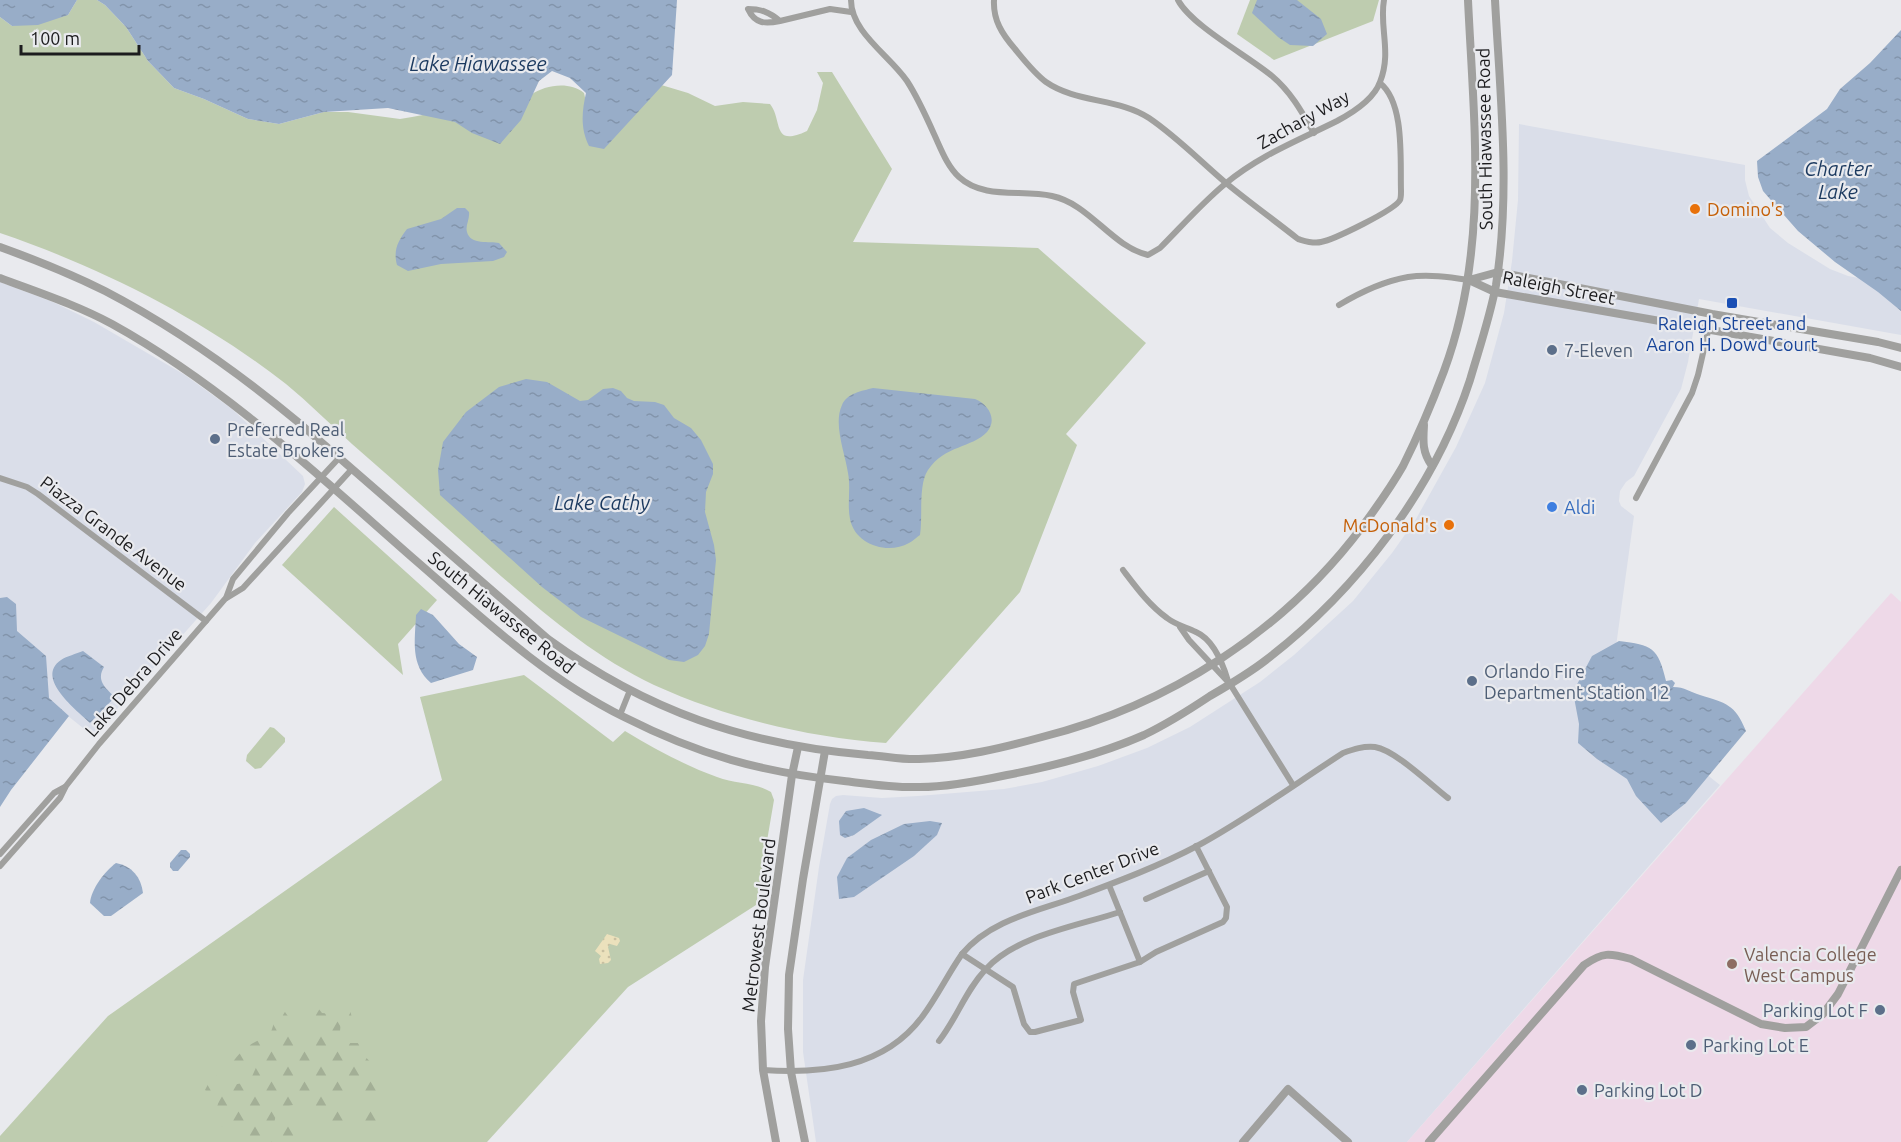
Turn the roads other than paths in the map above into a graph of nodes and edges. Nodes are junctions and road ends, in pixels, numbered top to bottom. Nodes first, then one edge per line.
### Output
1 (851, 0) edge
2 (994, 0) edge
3 (1178, 0) edge
4 (1384, 0) edge
5 (1468, 0) edge
6 (1495, 0) edge
7 (851, 12) junction
8 (780, 21) dead end
9 (1380, 83) junction
10 (1314, 133) junction
11 (1226, 183) junction
12 (0, 247) edge
13 (1497, 272) junction
14 (0, 278) edge
15 (1469, 280) junction
16 (1495, 292) junction
17 (1339, 305) dead end
18 (1712, 314) junction
19 (1709, 330) junction
20 (1901, 348) edge
21 (1901, 367) edge
22 (1425, 418) junction
23 (339, 458) junction
24 (1432, 466) junction
25 (352, 469) junction
26 (320, 477) junction
27 (0, 478) edge
28 (334, 489) junction
29 (1636, 498) dead end
30 (265, 540) junction
31 (277, 551) junction
32 (1123, 570) dead end
33 (225, 598) junction
34 (206, 621) junction
35 (1180, 627) junction
36 (1221, 659) junction
37 (1211, 665) junction
38 (1230, 684) junction
39 (630, 690) junction
40 (620, 716) junction
41 (798, 747) junction
42 (825, 751) junction
43 (792, 775) junction
44 (819, 778) junction
45 (1293, 785) junction
46 (66, 786) junction
47 (1448, 798) dead end
48 (1196, 846) junction
49 (0, 854) edge
50 (0, 866) edge
51 (1901, 870) edge
52 (1209, 871) junction
53 (1109, 885) junction
54 (1146, 899) dead end
55 (1120, 912) junction
56 (963, 954) junction
57 (1140, 962) junction
58 (986, 969) junction
59 (939, 1041) dead end
60 (763, 1070) junction
61 (791, 1072) junction
62 (1431, 1141) edge
63 (776, 1142) edge
64 (805, 1142) edge
65 (1243, 1142) edge
66 (1348, 1142) edge

1 - 7 street
2 - 11 street
3 - 10 street
4 - 9 street
5 - 15 street, South Hiawassee Road
6 - 13 street, South Hiawassee Road
7 - 8 street
7 - 11 street, Zachary Way
9 - 10 street, Zachary Way
9 - 11 street
10 - 11 street, Zachary Way
12 - 23 street, South Hiawassee Road
13 - 15 street, Raleigh Street
13 - 16 street, South Hiawassee Road
13 - 18 street, Raleigh Street
14 - 26 street, South Hiawassee Road
15 - 16 street, Raleigh Street
15 - 17 street
15 - 22 street, South Hiawassee Road
16 - 19 street, Raleigh Street
16 - 24 street, South Hiawassee Road
18 - 19 street
18 - 20 street, Raleigh Street
19 - 21 street, Raleigh Street
19 - 29 street
22 - 24 street
22 - 36 street, South Hiawassee Road
23 - 25 street, South Hiawassee Road
23 - 26 street, Lake Debra Drive
24 - 38 street, South Hiawassee Road
25 - 28 street, Lake Debra Drive
25 - 39 street, South Hiawassee Road
26 - 28 street, South Hiawassee Road
26 - 30 street, Lake Debra Drive
27 - 34 street, Piazza Grande Avenue
28 - 31 street, Lake Debra Drive
28 - 40 street, South Hiawassee Road
30 - 31 street
30 - 33 street, Lake Debra Drive
31 - 33 street, Lake Debra Drive
32 - 35 street
33 - 34 street, Lake Debra Drive
34 - 46 street, Lake Debra Drive
35 - 36 street
35 - 37 street
36 - 37 street, South Hiawassee Road
36 - 38 street
37 - 38 street
37 - 42 street, South Hiawassee Road
38 - 44 street, South Hiawassee Road
38 - 45 street
39 - 40 street
39 - 41 street, South Hiawassee Road
40 - 43 street, South Hiawassee Road
41 - 42 street, South Hiawassee Road
41 - 43 street, Metrowest Boulevard
42 - 44 street, Metrowest Boulevard
43 - 44 street, South Hiawassee Road
43 - 60 street, Metrowest Boulevard
44 - 61 street, Metrowest Boulevard
45 - 47 street, Park Center Drive
45 - 48 street, Park Center Drive
46 - 49 street, Lake Debra Drive
46 - 50 street, Lake Debra Drive
48 - 52 street
48 - 53 street, Park Center Drive
51 - 62 street
52 - 54 street
52 - 57 street
53 - 55 street
53 - 56 street, Park Center Drive
55 - 57 street
55 - 58 street
56 - 58 street
56 - 61 street, Park Center Drive
57 - 58 street
58 - 59 street
60 - 61 street, Park Center Drive
60 - 63 street, Metrowest Boulevard
61 - 64 street, Metrowest Boulevard
65 - 66 street

